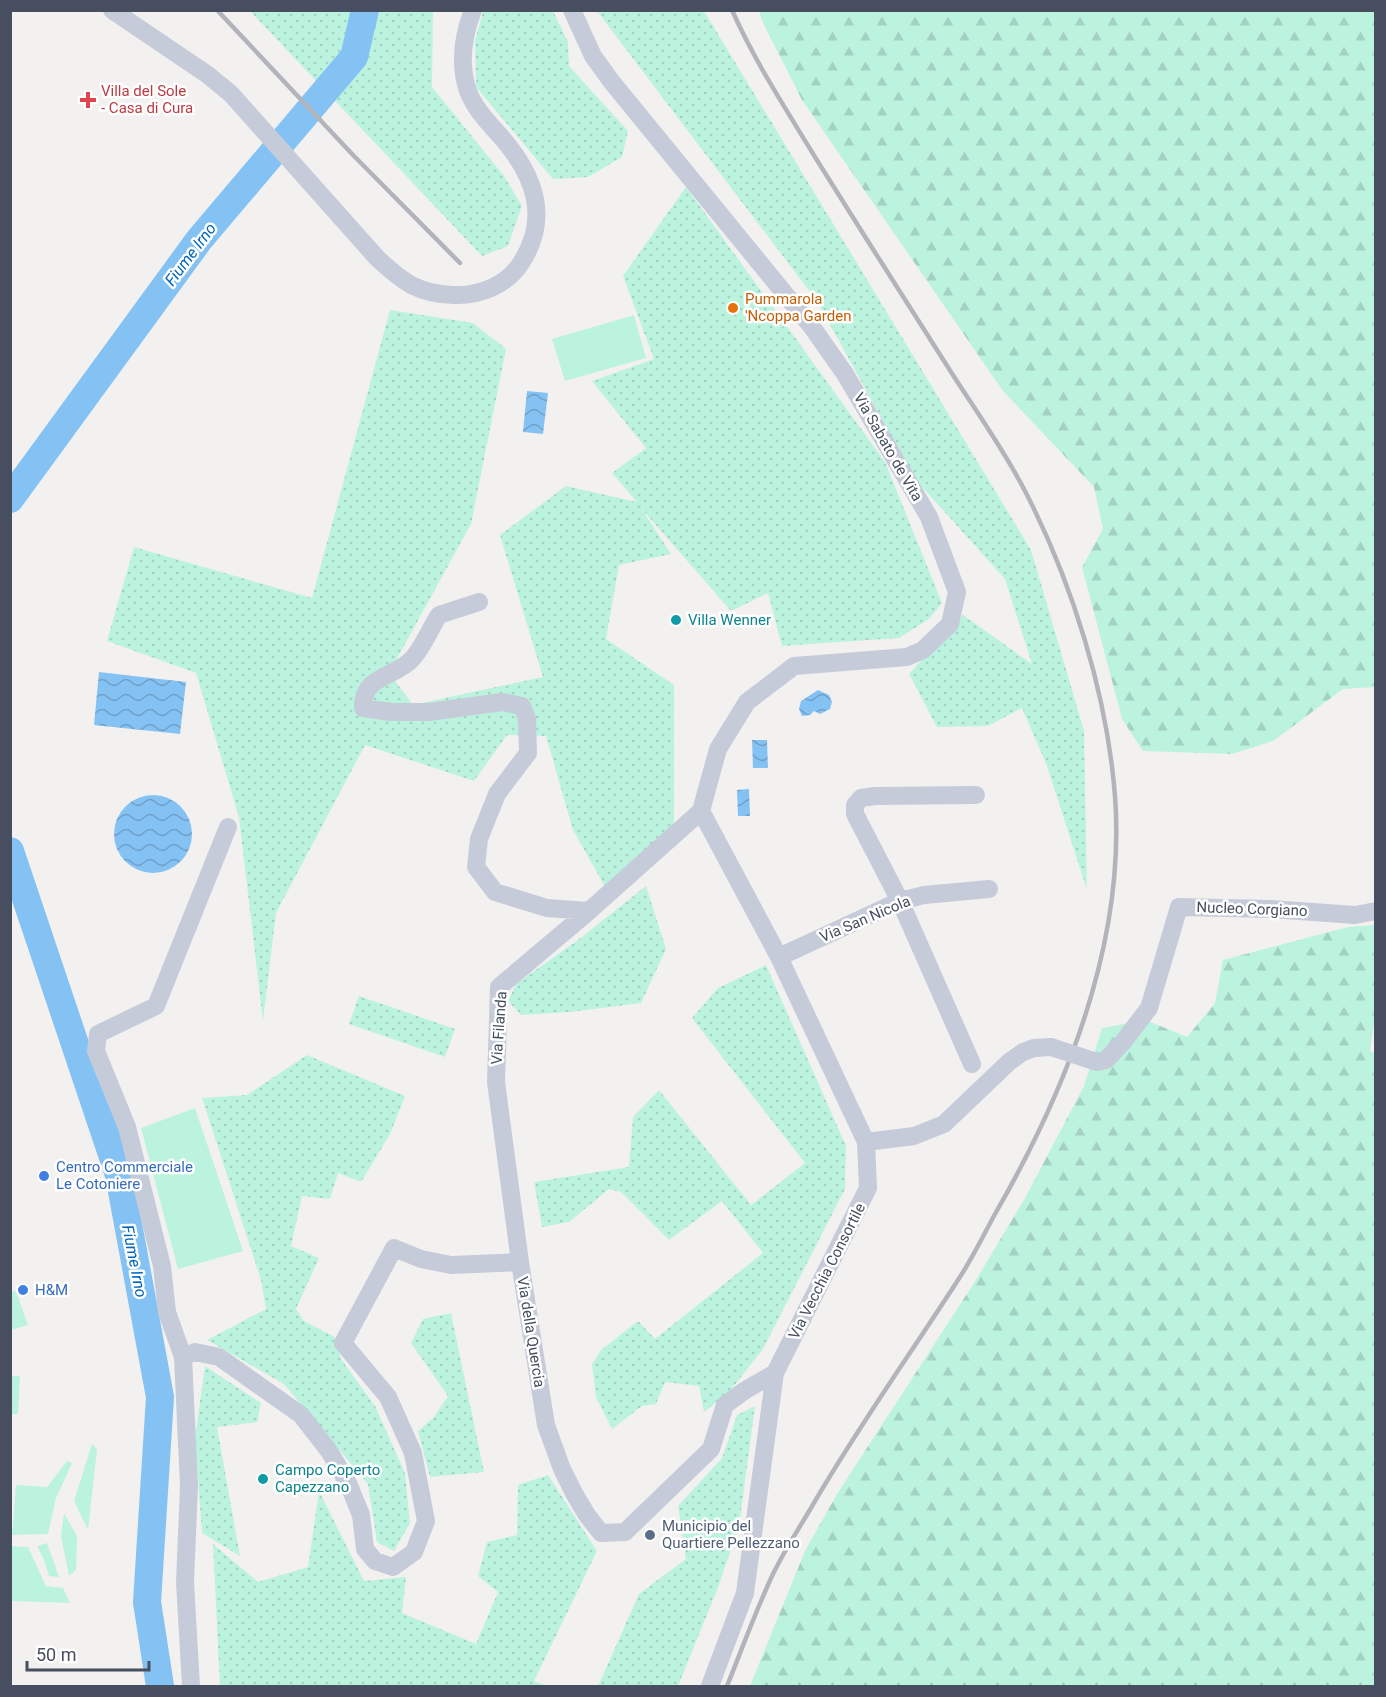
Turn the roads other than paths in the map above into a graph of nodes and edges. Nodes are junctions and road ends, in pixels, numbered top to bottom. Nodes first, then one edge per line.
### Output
1 (112, 10) edge
2 (473, 10) edge
3 (572, 10) edge
4 (479, 602) dead end
5 (976, 795) dead end
6 (701, 811) junction
7 (228, 827) dead end
8 (990, 889) dead end
9 (900, 901) junction
10 (589, 911) junction
11 (1376, 911) edge
12 (779, 957) junction
13 (972, 1064) dead end
14 (866, 1142) junction
15 (520, 1262) junction
16 (183, 1357) junction
17 (775, 1373) junction
18 (192, 1686) edge
19 (710, 1686) edge

1 - 2 street
3 - 6 street, Via Sabato de Vita
4 - 10 street
5 - 9 street
6 - 10 street, Via Filanda
6 - 12 street, Via Vecchia Consortile
7 - 16 street
8 - 9 street, Via San Nicola
9 - 12 street, Via San Nicola
9 - 13 street
10 - 15 street, Via Filanda
11 - 14 street, Nucleo Corgiano, bridge
12 - 14 street, Via Vecchia Consortile
14 - 17 street, Via Vecchia Consortile
15 - 16 street, Via della Quercia
15 - 17 street, Via della Quercia
16 - 18 street
17 - 19 street, Via Vecchia Consortile

